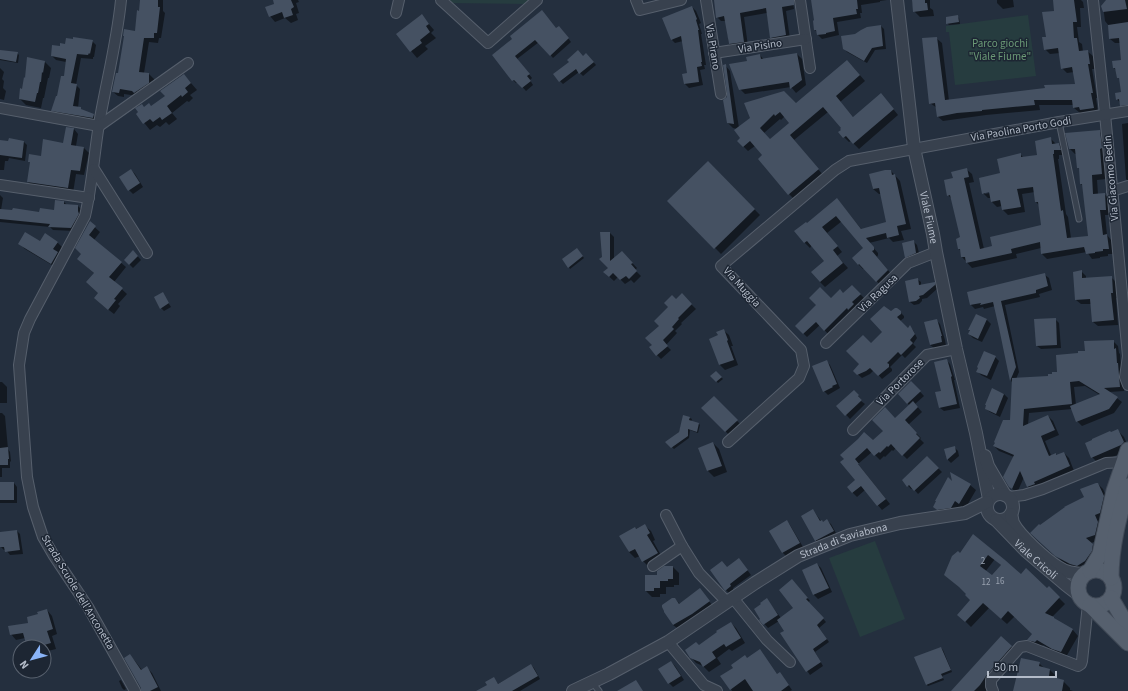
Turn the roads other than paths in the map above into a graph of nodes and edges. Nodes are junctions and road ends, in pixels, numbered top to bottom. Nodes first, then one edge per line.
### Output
1 (121, 0) edge
2 (399, 0) edge
3 (441, 0) edge
4 (537, 0) edge
5 (636, 0) edge
6 (680, 0) edge
7 (706, 0) edge
8 (800, 0) edge
9 (897, 0) edge
10 (1093, 0) edge
11 (396, 13) dead end
12 (806, 39) junction
13 (714, 54) junction
14 (188, 63) dead end
15 (810, 68) dead end
16 (721, 94) dead end
17 (0, 108) edge
18 (1128, 111) edge
19 (1105, 114) junction
20 (1059, 122) junction
21 (99, 126) junction
22 (914, 148) junction
23 (94, 170) junction
24 (0, 185) edge
25 (1128, 186) edge
26 (1112, 191) junction
27 (89, 198) junction
28 (1080, 219) dead end
29 (936, 252) junction
30 (147, 253) dead end
31 (826, 343) dead end
32 (956, 349) junction
33 (1128, 357) edge
34 (1128, 385) edge
35 (853, 430) dead end
36 (976, 433) junction
37 (728, 442) dead end
38 (1126, 456) edge
39 (1128, 486) edge
40 (988, 500) junction
41 (1009, 503) junction
42 (965, 513) junction
43 (666, 515) dead end
44 (994, 519) junction
45 (682, 546) junction
46 (653, 566) dead end
47 (1087, 572) junction
48 (1111, 578) junction
49 (1111, 598) junction
50 (730, 600) junction
51 (1086, 601) junction
52 (1128, 627) edge
53 (668, 642) junction
54 (1128, 643) edge
55 (790, 662) dead end
56 (595, 686) edge
57 (134, 691) edge
58 (573, 691) edge
59 (717, 691) edge
60 (993, 691) edge

1 - 21 street, Strada Scuole dell'Anconetta
2 - 11 street
3 - 4 street
5 - 6 street
7 - 13 street, Via Pirano
8 - 12 street
9 - 22 street, Viale Fiume
10 - 19 street, Via Giacomo Bedin
12 - 13 street, Via Pisino
12 - 15 street
13 - 16 street, Via Pirano
14 - 21 street
17 - 21 street
18 - 19 street, Via Paolina Porto Godi
19 - 20 street, Via Paolina Porto Godi
19 - 26 street, Via Giacomo Bedin
20 - 22 street, Via Paolina Porto Godi
20 - 28 lane
21 - 23 street, Strada Scuole dell'Anconetta
22 - 29 street, Viale Fiume
22 - 37 street, Via Muggia
23 - 27 street, Strada Scuole dell'Anconetta
23 - 30 street
24 - 27 street
25 - 26 street
26 - 33 street, Via Giacomo Bedin
27 - 57 street, Strada Scuole dell'Anconetta
29 - 31 street, Via Ragusa
29 - 32 street, Viale Fiume
32 - 35 street, Via Portorose
32 - 36 street, Viale Fiume
33 - 34 street, Via Giacomo Bedin
36 - 40 street, Viale Fiume
36 - 41 street, Viale Fiume
38 - 41 street
38 - 47 main road
39 - 48 main road
40 - 41 street
40 - 42 street, Strada di Saviabona
40 - 44 street
41 - 44 street
41 - 47 street, Viale Cricoli
42 - 44 street, Strada di Saviabona
42 - 50 street, Strada di Saviabona
43 - 45 street
44 - 51 street, Viale Cricoli
45 - 46 street
45 - 50 street
47 - 48 main road, Viale Cricoli
47 - 51 main road
48 - 49 main road
49 - 51 main road
49 - 52 main road
50 - 53 street, Strada di Saviabona
50 - 55 street
51 - 54 main road, Viale Cricoli
51 - 60 street
53 - 56 street, Strada di Saviabona
53 - 59 street
56 - 58 street, Strada di Saviabona

